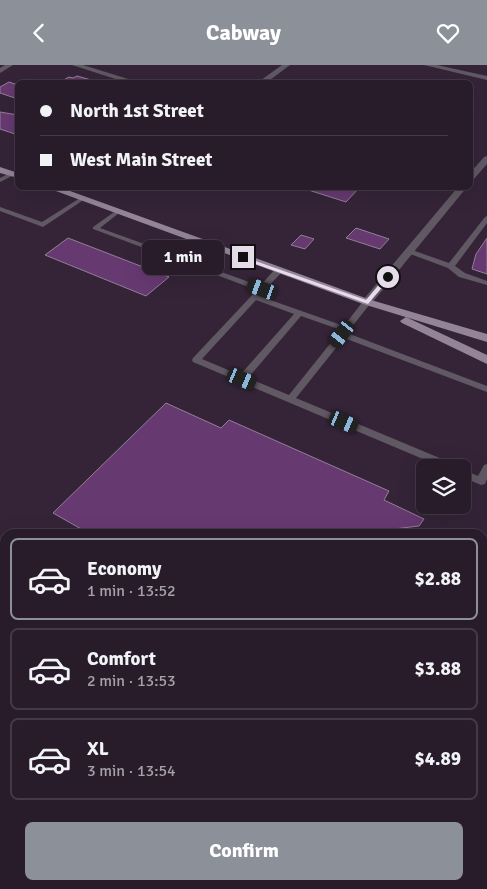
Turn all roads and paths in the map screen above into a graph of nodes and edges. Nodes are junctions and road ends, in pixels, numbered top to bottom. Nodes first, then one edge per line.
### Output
1 (10, 65) edge
2 (75, 65) edge
3 (287, 65) edge
4 (428, 65) edge
5 (0, 70) edge
6 (487, 78) edge
7 (128, 80) edge
8 (264, 80) edge
9 (487, 159) edge
10 (0, 170) edge
11 (14, 175) edge
12 (473, 176) edge
13 (0, 180) edge
14 (57, 190) edge
15 (460, 190) edge
16 (82, 199) junction
17 (0, 209) edge
18 (117, 213) junction
19 (487, 218) edge
20 (409, 252) junction
21 (450, 266) junction
22 (279, 271) junction
23 (487, 283) edge
24 (262, 289) junction
25 (254, 297) junction
26 (368, 302) junction
27 (299, 313) junction
28 (344, 332) junction
29 (487, 338) edge
30 (487, 360) edge
31 (242, 379) junction
32 (487, 389) edge
33 (291, 399) junction
34 (432, 459) edge
35 (487, 468) edge
36 (471, 477) edge

1 - 5 street
2 - 7 street
3 - 8 street
4 - 6 street
9 - 12 street
10 - 11 main road
11 - 13 lane
14 - 16 main road
15 - 20 street
16 - 17 lane
16 - 18 main road
18 - 22 main road
18 - 24 lane
19 - 21 lane
20 - 21 lane
20 - 26 street
21 - 23 lane
22 - 24 lane
22 - 26 main road
24 - 25 lane
25 - 27 lane
25 - 31 lane
26 - 28 lane
26 - 29 main road
26 - 30 main road
27 - 28 lane
27 - 31 lane
28 - 32 lane
28 - 33 lane
31 - 33 lane
33 - 34 lane
35 - 36 lane

